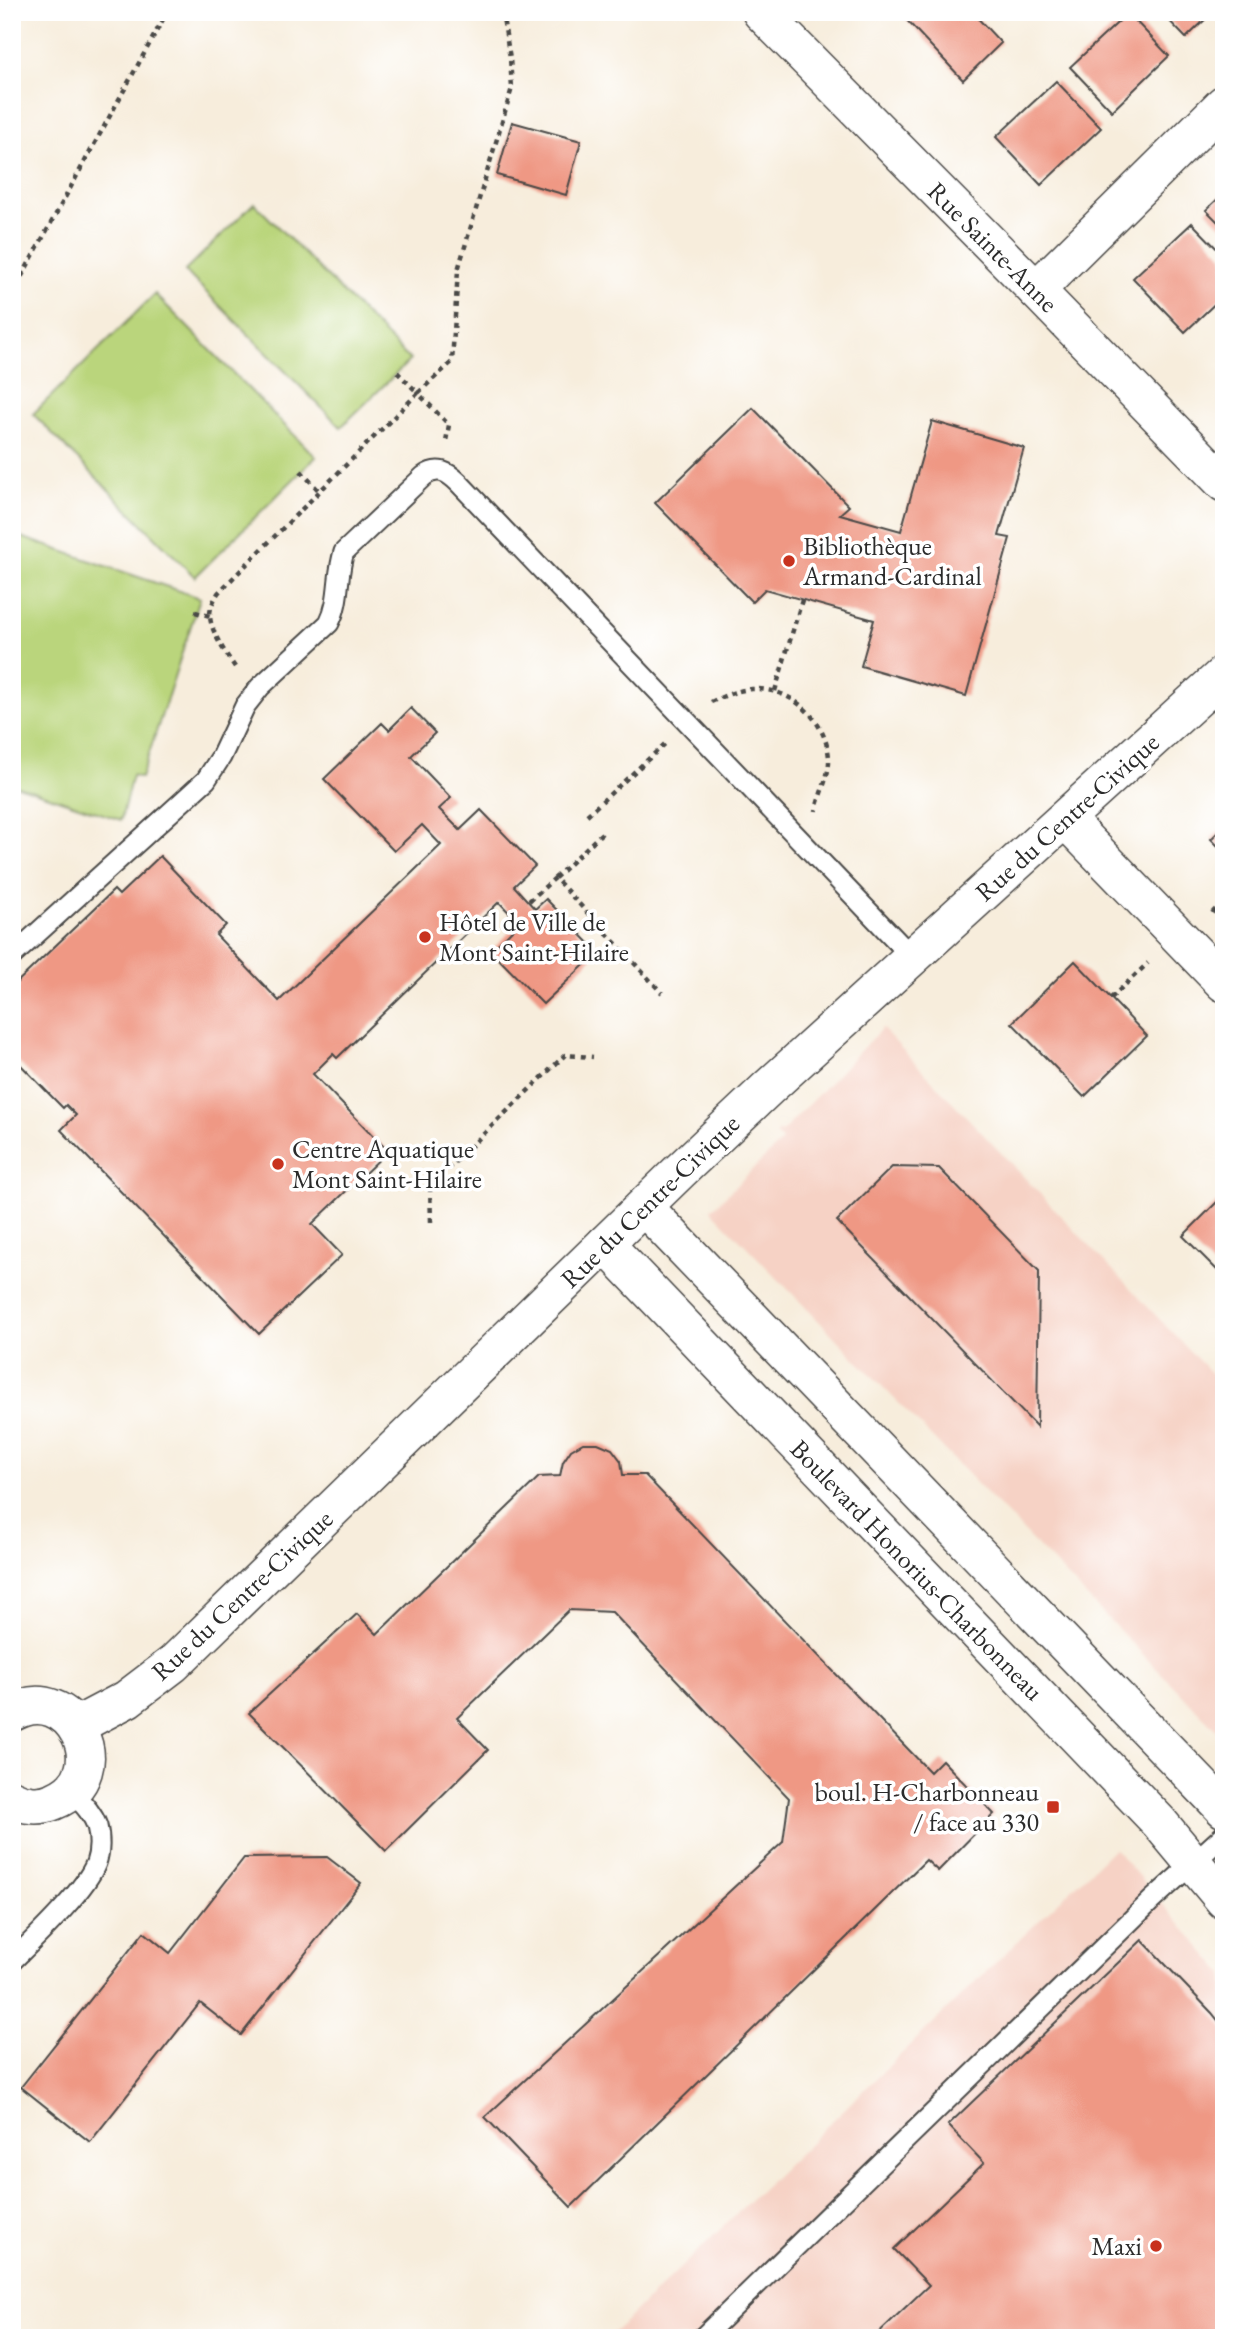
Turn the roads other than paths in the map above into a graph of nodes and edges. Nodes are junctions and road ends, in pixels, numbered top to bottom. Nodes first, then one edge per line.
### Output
1 (761, 12) edge
2 (1224, 104) edge
3 (1036, 290) junction
4 (1224, 483) edge
5 (1224, 674) edge
6 (1065, 819) junction
7 (12, 956) edge
8 (912, 957) junction
9 (1224, 983) edge
10 (644, 1207) junction
11 (605, 1244) junction
12 (12, 1713) edge
13 (76, 1726) junction
14 (71, 1791) junction
15 (12, 1798) edge
16 (1224, 1809) edge
17 (1224, 1835) edge
18 (1194, 1863) junction
19 (1224, 1900) edge
20 (12, 1961) edge
21 (702, 2338) edge

1 - 3 street, Rue Sainte-Anne
2 - 3 street
3 - 4 street, Rue Sainte-Anne
5 - 6 street, Rue du Centre-Civique
6 - 8 street, Rue du Centre-Civique
6 - 9 street
7 - 8 lane
8 - 10 street, Rue du Centre-Civique
10 - 11 street, Rue du Centre-Civique
10 - 16 street
11 - 13 street, Rue du Centre-Civique
11 - 18 street, Boulevard Honorius-Charbonneau
12 - 13 street
13 - 14 street
14 - 15 street
14 - 20 lane
17 - 18 lane
18 - 19 street, Boulevard Honorius-Charbonneau
18 - 21 lane

